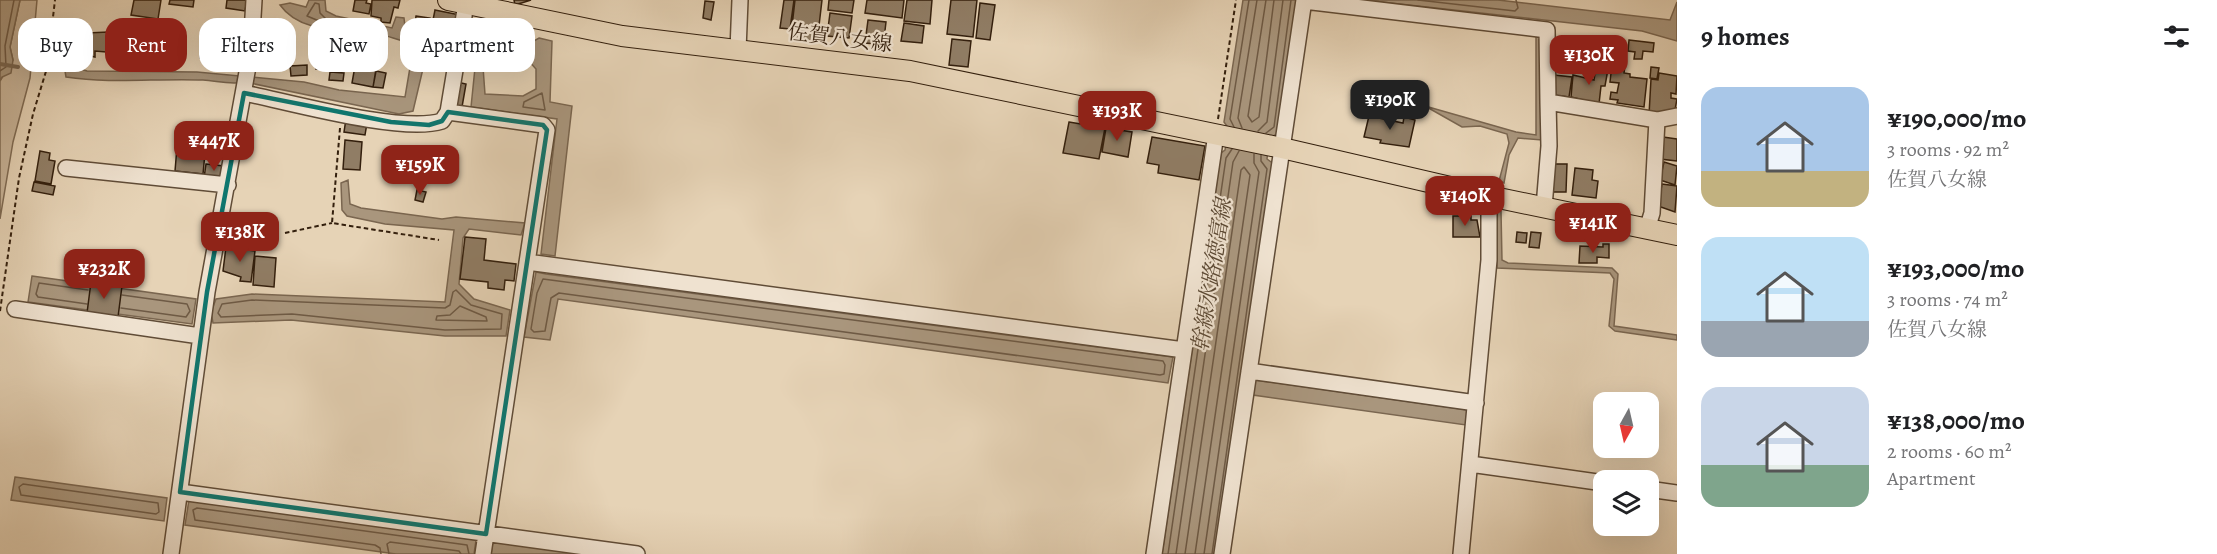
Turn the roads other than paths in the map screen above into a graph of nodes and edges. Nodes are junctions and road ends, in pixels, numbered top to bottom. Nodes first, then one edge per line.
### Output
1 (254, 0) edge
2 (740, 0) edge
3 (1304, 0) edge
4 (457, 2) edge
5 (738, 50) junction
6 (245, 85) junction
7 (1548, 102) junction
8 (448, 112) junction
9 (1677, 116) edge
10 (1657, 120) junction
11 (1220, 135) junction
12 (1276, 146) junction
13 (66, 168) dead end
14 (228, 185) junction
15 (1489, 195) junction
16 (1544, 207) junction
17 (1647, 229) junction
18 (1677, 235) edge
19 (528, 262) junction
20 (7, 310) edge
21 (200, 336) junction
22 (1184, 350) junction
23 (1249, 371) junction
24 (1476, 403) junction
25 (1470, 464) junction
26 (1593, 481) edge
27 (1659, 491) edge
28 (180, 492) junction
29 (1677, 493) edge
30 (486, 534) junction
31 (483, 552) edge
32 (171, 554) edge
33 (637, 554) edge
34 (1154, 554) edge
35 (1222, 554) edge
36 (1461, 554) edge

1 - 6 street
2 - 5 street
3 - 7 street
3 - 12 street
4 - 5 main road, 佐賀八女線
4 - 8 street
5 - 11 main road, 佐賀八女線
6 - 8 street
6 - 14 street
7 - 10 street
7 - 16 street
8 - 19 street
9 - 10 street
10 - 17 street
11 - 12 main road, 佐賀八女線
11 - 22 street
12 - 15 main road
12 - 23 street
13 - 14 street
14 - 21 street
15 - 16 main road
15 - 24 street
16 - 17 main road
17 - 18 main road
19 - 22 street
19 - 30 street
20 - 21 street
21 - 28 street
22 - 34 street
23 - 24 street
23 - 35 street
24 - 25 street
25 - 26 street
25 - 36 street
27 - 29 street
28 - 30 street
28 - 32 street
30 - 31 street
30 - 33 street

